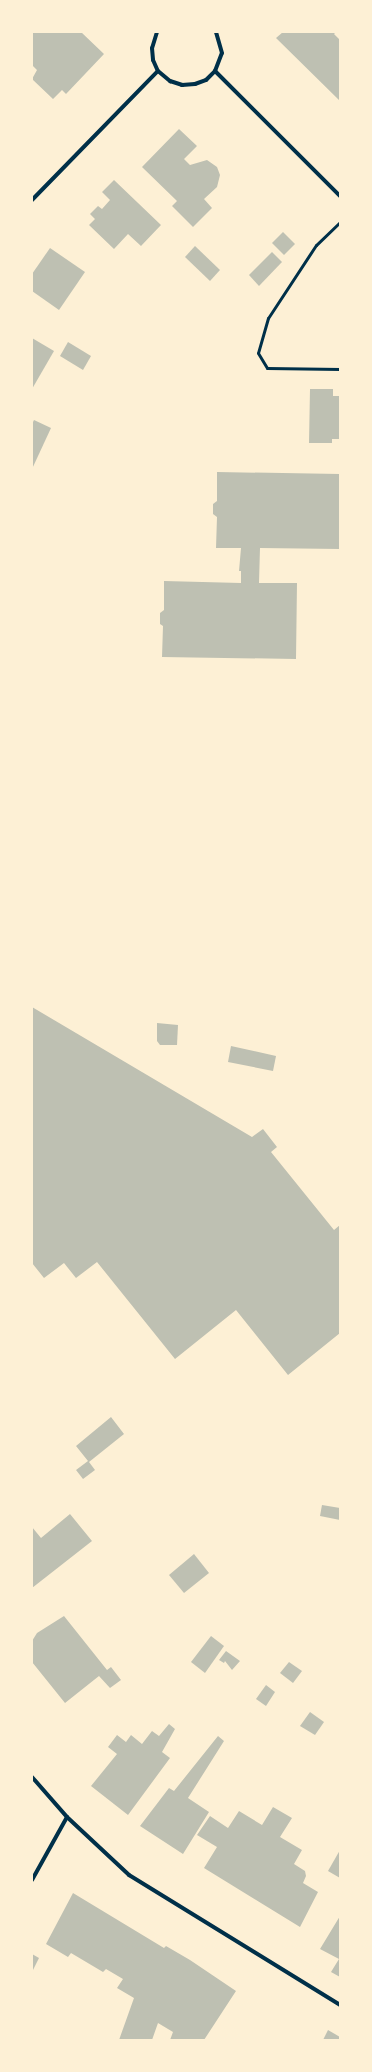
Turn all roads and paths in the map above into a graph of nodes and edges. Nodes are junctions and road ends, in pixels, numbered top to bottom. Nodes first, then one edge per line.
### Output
1 (157, 32) edge
2 (216, 32) edge
3 (158, 71) junction
4 (215, 71) junction
5 (340, 196) edge
6 (32, 200) edge
7 (340, 222) edge
8 (340, 369) edge
9 (32, 1777) edge
10 (67, 1817) junction
11 (32, 1880) edge
12 (340, 2005) edge

1 - 3 street
2 - 4 street
3 - 4 street
3 - 6 street
4 - 5 street
7 - 8 lane
9 - 10 street
10 - 11 street
10 - 12 street

